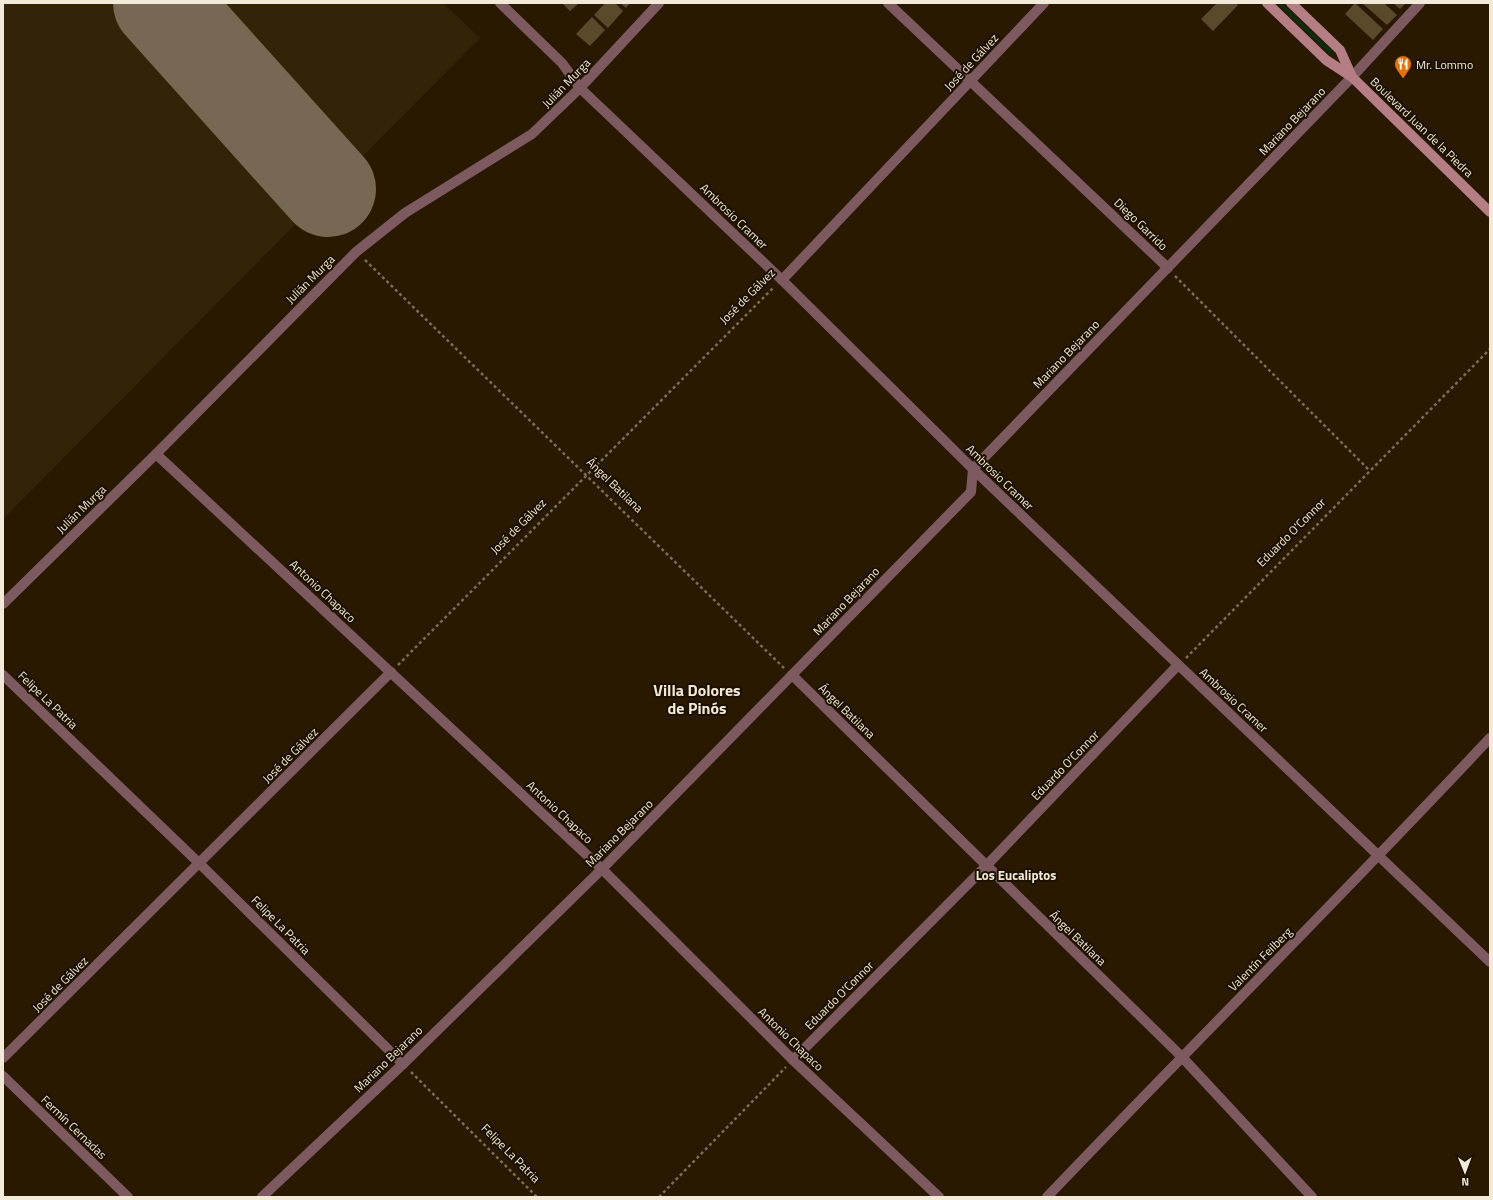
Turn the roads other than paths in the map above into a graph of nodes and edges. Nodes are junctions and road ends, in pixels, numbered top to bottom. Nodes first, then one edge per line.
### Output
1 (500, 3) edge
2 (659, 3) edge
3 (888, 3) edge
4 (1044, 3) edge
5 (1267, 3) edge
6 (1291, 3) edge
7 (1420, 3) edge
8 (1352, 77) junction
9 (971, 80) junction
10 (580, 88) junction
11 (1490, 212) edge
12 (1168, 268) junction
13 (782, 280) junction
14 (156, 454) junction
15 (973, 469) junction
16 (3, 604) edge
17 (1178, 665) junction
18 (391, 672) junction
19 (3, 675) edge
20 (792, 676) junction
21 (1490, 738) edge
22 (1380, 856) junction
23 (200, 864) junction
24 (986, 866) junction
25 (602, 869) junction
26 (1490, 962) edge
27 (1181, 1056) junction
28 (3, 1058) edge
29 (793, 1060) junction
30 (403, 1064) junction
31 (3, 1076) edge
32 (128, 1197) edge
33 (262, 1197) edge
34 (939, 1197) edge
35 (1047, 1197) edge
36 (1312, 1197) edge

1 - 10 street, Ambrosio Cramer
2 - 10 street, Julián Murga
3 - 9 street, Diego Garrido
4 - 9 street, José de Gálvez
5 - 8 main road, Boulevard Juan de la Piedra
6 - 8 main road, Boulevard Juan de la Piedra
7 - 8 street, Mariano Bejarano
8 - 11 main road, Boulevard Juan de la Piedra
8 - 12 street, Mariano Bejarano
9 - 12 street, Diego Garrido
9 - 13 street, José de Gálvez
10 - 13 street, Ambrosio Cramer
10 - 14 street, Julián Murga
12 - 15 street, Mariano Bejarano
13 - 15 street, Ambrosio Cramer
14 - 16 street, Julián Murga
14 - 18 street, Antonio Chapaco
15 - 17 street, Ambrosio Cramer
15 - 20 street, Mariano Bejarano
17 - 22 street, Ambrosio Cramer
17 - 24 street, Eduardo O'Connor
18 - 23 street, José de Gálvez
18 - 25 street, Antonio Chapaco
19 - 23 street, Felipe La Patria
20 - 24 street, Ángel Batilana
20 - 25 street, Mariano Bejarano
21 - 22 street, Valentín Feilberg
22 - 26 street, Ambrosio Cramer
22 - 27 street, Valentín Feilberg
23 - 28 street, José de Gálvez
23 - 30 street, Felipe La Patria
24 - 27 street, Ángel Batilana
24 - 29 street, Eduardo O'Connor
25 - 29 street, Antonio Chapaco
25 - 30 street, Mariano Bejarano
27 - 35 street, Valentín Feilberg
27 - 36 street, Ángel Batilana
29 - 34 street, Antonio Chapaco
30 - 33 street, Mariano Bejarano
31 - 32 street, Fermín Cernadas

